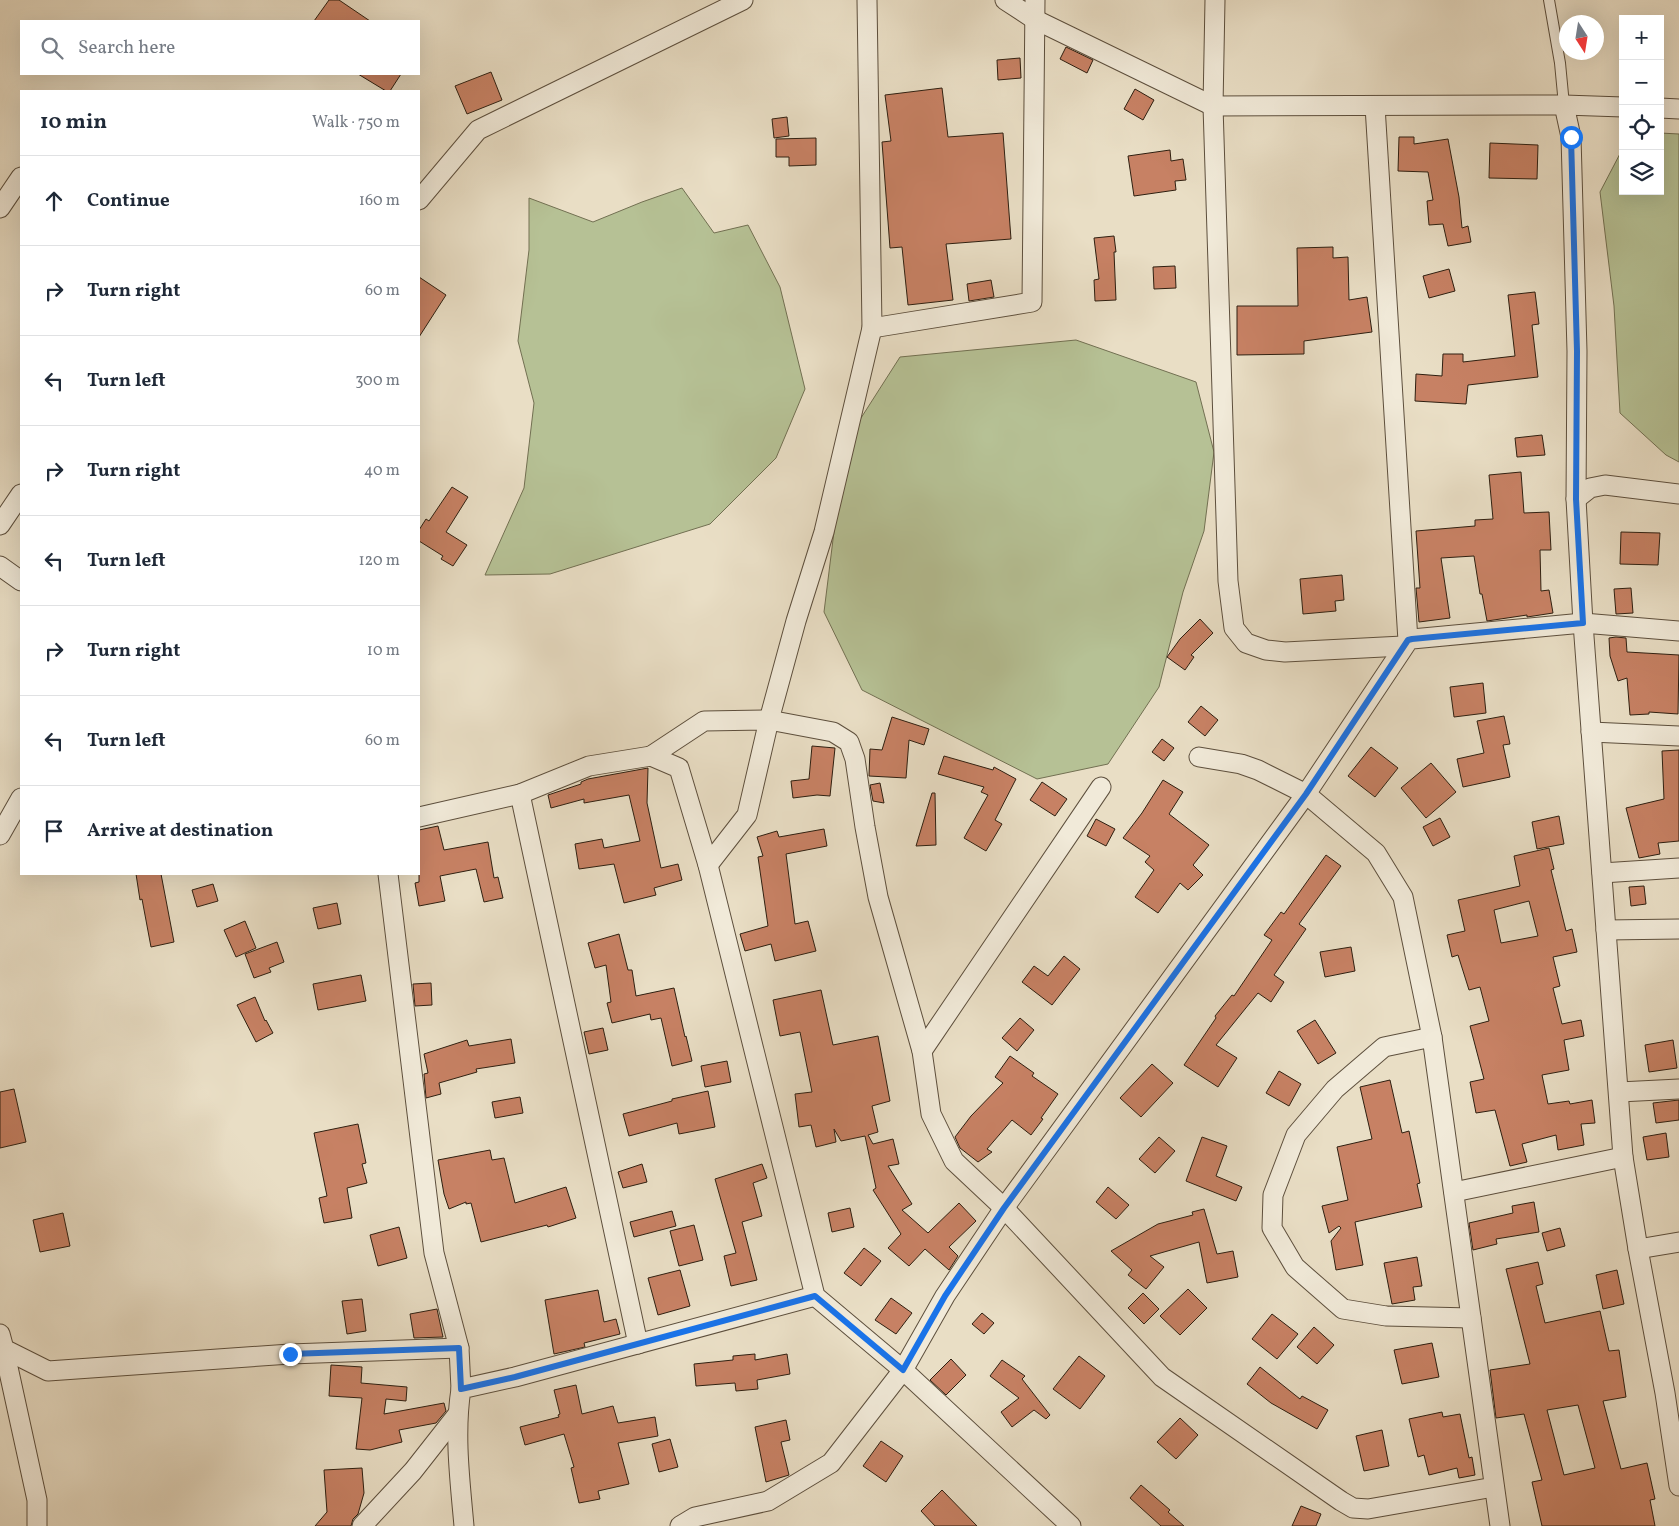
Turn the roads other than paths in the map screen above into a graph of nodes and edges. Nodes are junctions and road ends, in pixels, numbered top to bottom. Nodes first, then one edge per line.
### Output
1 (744, 0) edge
2 (867, 0) edge
3 (1005, 0) edge
4 (1035, 0) edge
5 (1215, 0) edge
6 (1549, 0) edge
7 (1034, 19) junction
8 (1564, 105) junction
9 (1213, 106) junction
10 (1375, 106) junction
11 (1619, 107) edge
12 (1664, 108) edge
13 (1679, 109) edge
14 (20, 179) edge
15 (420, 199) edge
16 (0, 208) edge
17 (872, 328) junction
18 (1679, 494) edge
19 (20, 495) edge
20 (1576, 499) junction
21 (0, 525) edge
22 (0, 566) edge
23 (20, 580) edge
24 (1583, 623) junction
25 (1679, 631) edge
26 (1406, 643) junction
27 (768, 720) junction
28 (1591, 732) junction
29 (1679, 736) edge
30 (651, 756) junction
31 (1199, 757) dead end
32 (1101, 787) dead end
33 (520, 794) junction
34 (1306, 794) junction
35 (14, 807) edge
36 (420, 817) edge
37 (0, 835) edge
38 (708, 865) junction
39 (1679, 868) edge
40 (1602, 873) junction
41 (388, 875) edge
42 (1679, 928) edge
43 (1606, 930) junction
44 (1432, 1037) junction
45 (922, 1051) junction
46 (1679, 1089) edge
47 (1618, 1092) junction
48 (1624, 1157) junction
49 (1454, 1192) junction
50 (1004, 1208) junction
51 (1679, 1242) edge
52 (1638, 1249) junction
53 (815, 1296) junction
54 (1471, 1318) junction
55 (2, 1341) edge
56 (638, 1344) junction
57 (459, 1348) junction
58 (903, 1370) junction
59 (461, 1389) junction
60 (1672, 1391) edge
61 (457, 1415) junction
62 (1679, 1486) edge
63 (1494, 1487) junction
64 (1060, 1523) edge
65 (37, 1526) edge
66 (362, 1526) edge
67 (464, 1526) edge
68 (680, 1526) edge
69 (1500, 1526) edge

1 - 15 street
2 - 17 street
3 - 7 street
4 - 7 street
5 - 9 street
6 - 8 lane
7 - 9 street
7 - 17 street
8 - 10 street
8 - 11 street
8 - 20 street
9 - 10 street
9 - 26 street
10 - 26 street
12 - 13 street
14 - 16 street
17 - 27 street
18 - 20 street
19 - 21 street
20 - 24 street
22 - 23 street
24 - 25 street
24 - 26 street
24 - 28 street
26 - 34 street
27 - 30 street
27 - 38 street
27 - 45 street
28 - 29 street
28 - 40 street
30 - 33 street
30 - 38 street
31 - 34 street
32 - 45 street
33 - 36 street
33 - 56 street
34 - 44 street
34 - 50 street
35 - 37 street
38 - 53 street
39 - 40 street
40 - 43 street
41 - 57 street
42 - 43 street
43 - 47 street
44 - 49 street
44 - 54 street
45 - 50 street
46 - 47 street
47 - 48 street
48 - 49 street
48 - 52 street
49 - 54 street
50 - 58 street
50 - 63 street
51 - 52 street
52 - 60 street
53 - 56 street
53 - 58 street
54 - 63 street
55 - 57 street
55 - 65 street
56 - 59 street
57 - 59 street
58 - 64 street
58 - 68 street
59 - 61 street
60 - 62 street
61 - 66 street
61 - 67 street
63 - 69 street

